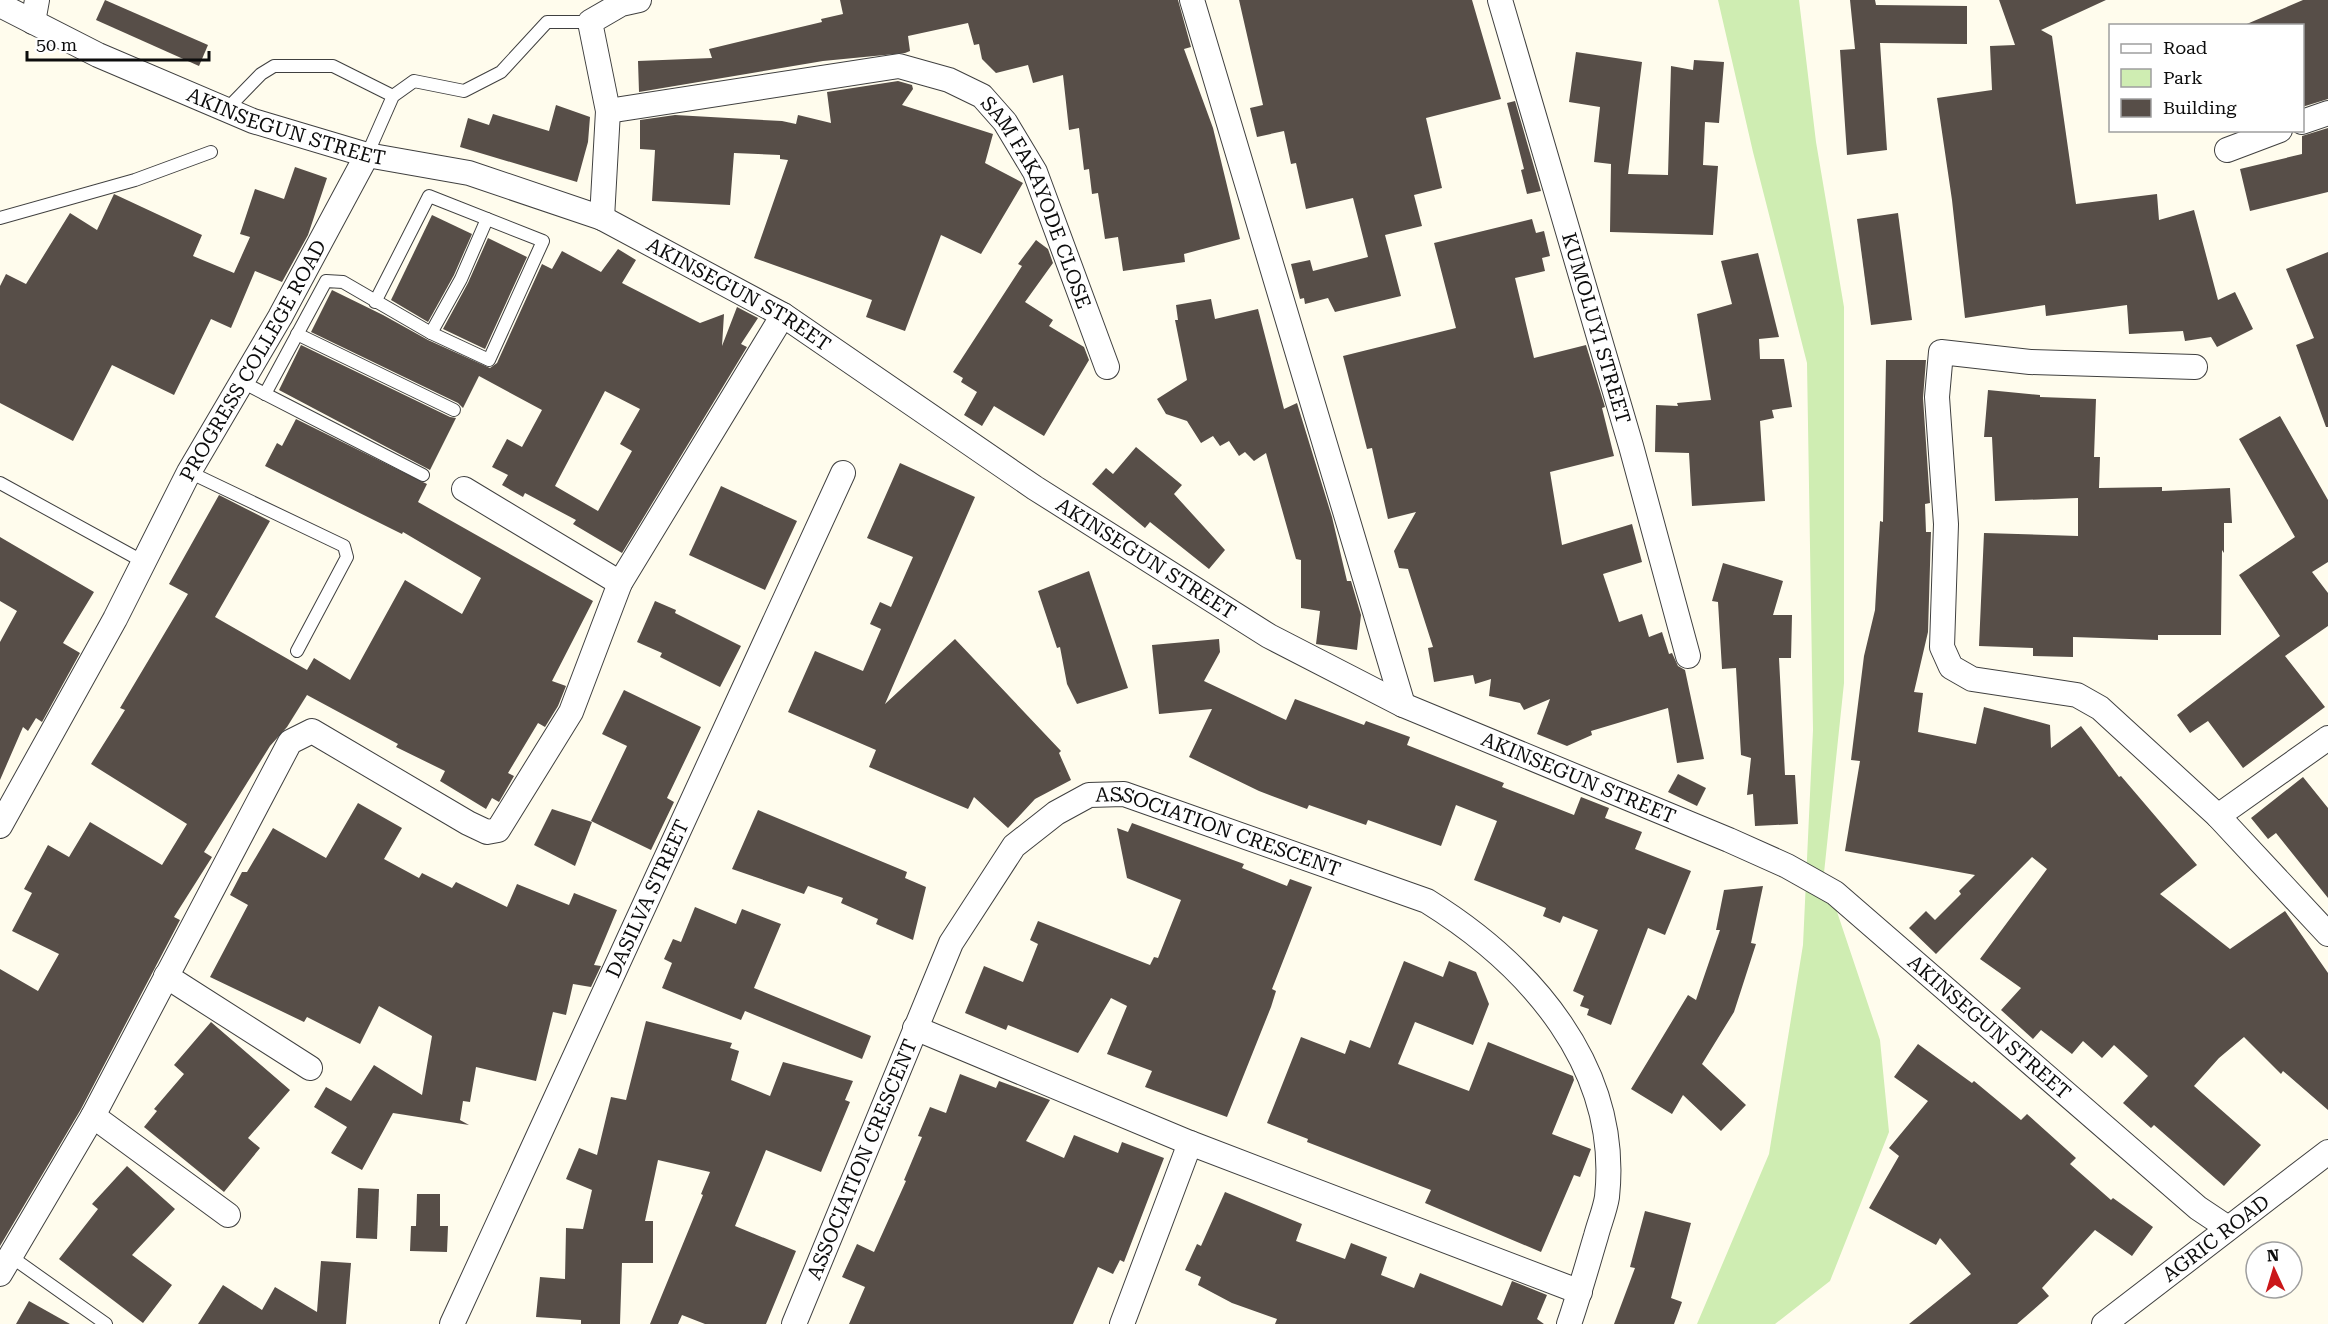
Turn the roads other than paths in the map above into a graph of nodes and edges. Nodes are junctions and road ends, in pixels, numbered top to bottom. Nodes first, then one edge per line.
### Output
1 (639, 0) edge
2 (1192, 0) edge
3 (1500, 0) edge
4 (0, 5) edge
5 (35, 11) edge
6 (589, 11) edge
7 (393, 96) junction
8 (226, 110) junction
9 (608, 111) junction
10 (2328, 113) edge
11 (2304, 121) edge
12 (2275, 132) edge
13 (2227, 150) dead end
14 (211, 152) dead end
15 (368, 155) junction
16 (0, 218) edge
17 (602, 218) junction
18 (488, 219) junction
19 (375, 302) junction
20 (783, 315) junction
21 (431, 333) junction
22 (297, 334) junction
23 (1107, 367) dead end
24 (2195, 367) dead end
25 (242, 382) junction
26 (266, 394) junction
27 (454, 410) dead end
28 (189, 472) junction
29 (843, 473) dead end
30 (423, 476) dead end
31 (0, 483) edge
32 (464, 489) dead end
33 (142, 561) junction
34 (620, 583) junction
35 (297, 651) dead end
36 (1688, 656) dead end
37 (1402, 705) junction
38 (2328, 738) edge
39 (2218, 816) junction
40 (0, 826) edge
41 (2328, 934) edge
42 (166, 976) junction
43 (915, 1028) junction
44 (310, 1068) dead end
45 (93, 1116) junction
46 (1190, 1143) junction
47 (2328, 1152) edge
48 (228, 1215) dead end
49 (2228, 1228) junction
50 (5, 1265) edge
51 (1580, 1292) junction
52 (106, 1324) edge
53 (452, 1324) edge
54 (794, 1324) edge
55 (1122, 1324) edge
56 (1569, 1324) edge
57 (2104, 1324) edge

1 - 6 street
2 - 37 street
3 - 36 street, KUMOLUYI STREET
4 - 5 street, AKINSEGUN STREET
5 - 8 street, AKINSEGUN STREET
6 - 7 lane
6 - 9 street
7 - 8 lane
7 - 15 lane, PROGRESS COLLEGE ROAD
8 - 15 street, AKINSEGUN STREET
9 - 17 street
9 - 23 street, SAM FAKAYODE CLOSE
10 - 11 street
12 - 13 street
14 - 16 lane
15 - 17 street, AKINSEGUN STREET
15 - 25 street, PROGRESS COLLEGE ROAD
17 - 20 street, AKINSEGUN STREET
18 - 19 lane
18 - 21 lane
18 - 21 lane
19 - 21 lane
19 - 22 lane
20 - 34 street
20 - 37 street, AKINSEGUN STREET
22 - 26 lane
22 - 27 lane
24 - 39 street
25 - 26 lane
25 - 28 street, PROGRESS COLLEGE ROAD
26 - 30 lane
28 - 33 street, PROGRESS COLLEGE ROAD
28 - 35 lane
29 - 53 street, DASILVA STREET
31 - 33 lane
32 - 34 street
33 - 40 street, PROGRESS COLLEGE ROAD
34 - 42 street
37 - 49 street, AKINSEGUN STREET
38 - 39 street
39 - 41 street
42 - 44 street
42 - 45 street
43 - 46 street
43 - 51 street, ASSOCIATION CRESCENT
43 - 54 street, ASSOCIATION CRESCENT
45 - 48 street
45 - 50 street
46 - 51 street
46 - 55 street
47 - 49 street, AGRIC ROAD
49 - 57 street, AGRIC ROAD
50 - 52 lane
51 - 56 street, ASSOCIATION CRESCENT

